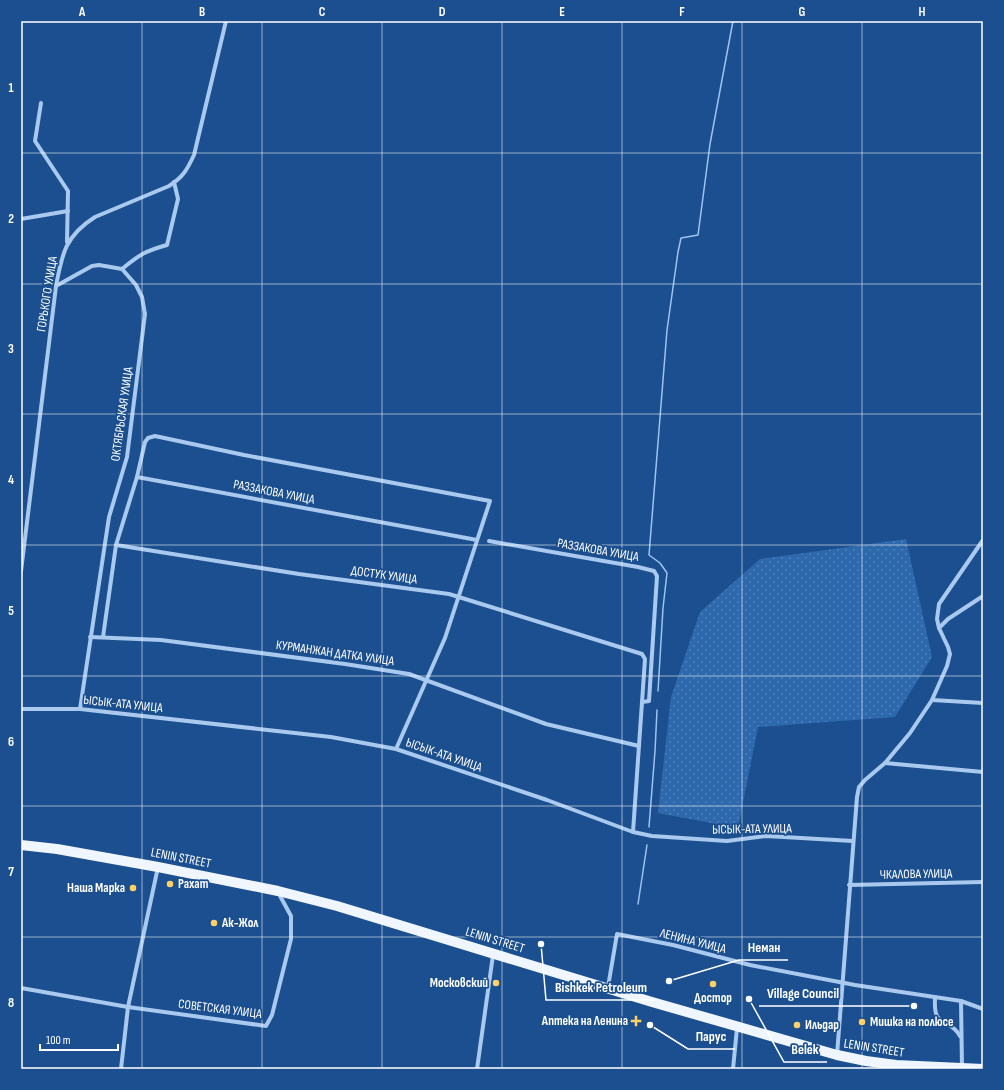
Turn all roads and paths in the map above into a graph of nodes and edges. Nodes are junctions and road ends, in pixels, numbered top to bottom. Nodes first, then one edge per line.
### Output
1 (226, 21) edge
2 (41, 103) dead end
3 (174, 182) junction
4 (68, 211) junction
5 (21, 220) edge
6 (67, 243) junction
7 (122, 269) junction
8 (56, 286) junction
9 (137, 477) junction
10 (477, 540) junction
11 (983, 540) edge
12 (488, 541) dead end
13 (116, 545) junction
14 (21, 571) edge
15 (983, 596) edge
16 (459, 597) junction
17 (939, 628) junction
18 (90, 636) junction
19 (103, 637) junction
20 (427, 681) junction
21 (932, 700) junction
22 (642, 702) junction
23 (983, 703) edge
24 (21, 709) edge
25 (80, 709) junction
26 (639, 746) junction
27 (396, 749) junction
28 (885, 763) junction
29 (983, 772) edge
30 (633, 832) junction
31 (853, 841) junction
32 (21, 845) edge
33 (158, 867) junction
34 (983, 882) edge
35 (849, 885) junction
36 (278, 892) junction
37 (493, 953) junction
38 (843, 982) junction
39 (21, 988) edge
40 (608, 988) junction
41 (935, 997) junction
42 (961, 1001) junction
43 (128, 1007) junction
44 (983, 1009) edge
45 (737, 1026) junction
46 (961, 1038) junction
47 (837, 1055) junction
48 (962, 1068) junction
49 (121, 1069) edge
50 (477, 1069) edge
51 (733, 1069) edge
52 (983, 1069) edge

1 - 3 street, ГОРЬКОГО УЛИЦА
2 - 4 street
3 - 6 street, ГОРЬКОГО УЛИЦА
3 - 7 street
4 - 5 street
4 - 6 street
6 - 8 street, ГОРЬКОГО УЛИЦА
7 - 8 street
7 - 18 street, ОКТЯБРЬСКАЯ УЛИЦА
8 - 14 street, ГОРЬКОГО УЛИЦА
9 - 10 street, РАЗЗАКОВА УЛИЦА
9 - 10 street
9 - 13 street
10 - 16 street
11 - 17 street
12 - 22 street, РАЗЗАКОВА УЛИЦА
13 - 16 street, ДОСТУК УЛИЦА
13 - 19 street
15 - 17 street
16 - 20 street
16 - 22 street, ДОСТУК УЛИЦА
17 - 21 street
18 - 19 street, КУРМАНЖАН ДАТКА УЛИЦА
18 - 25 street
19 - 20 street, КУРМАНЖАН ДАТКА УЛИЦА
20 - 26 street, КУРМАНЖАН ДАТКА УЛИЦА
20 - 27 street
21 - 23 street
21 - 28 street
22 - 26 street
24 - 25 street, ЫСЫК-АТА УЛИЦА
25 - 27 street, ЫСЫК-АТА УЛИЦА
26 - 30 street
27 - 30 street, ЫСЫК-АТА УЛИЦА
28 - 29 street
28 - 31 street
30 - 31 street, ЫСЫК-АТА УЛИЦА
31 - 35 street
32 - 33 main road, LENIN STREET
33 - 36 main road, LENIN STREET
33 - 43 street
34 - 35 street, ЧКАЛОВА УЛИЦА
35 - 38 street
36 - 37 main road, LENIN STREET
36 - 43 street, СОВЕТСКАЯ УЛИЦА
37 - 40 main road, LENIN STREET
37 - 50 street
38 - 40 street, ЛЕНИНА УЛИЦА
38 - 41 street, ЛЕНИНА УЛИЦА
38 - 47 street
39 - 43 street, СОВЕТСКАЯ УЛИЦА
40 - 45 main road, LENIN STREET
41 - 42 street, ЛЕНИНА УЛИЦА
41 - 46 street
42 - 44 street, ЛЕНИНА УЛИЦА
42 - 46 street
43 - 49 street
45 - 47 main road, LENIN STREET
45 - 51 street
46 - 48 street
47 - 48 main road, LENIN STREET
48 - 52 main road, LENIN STREET

